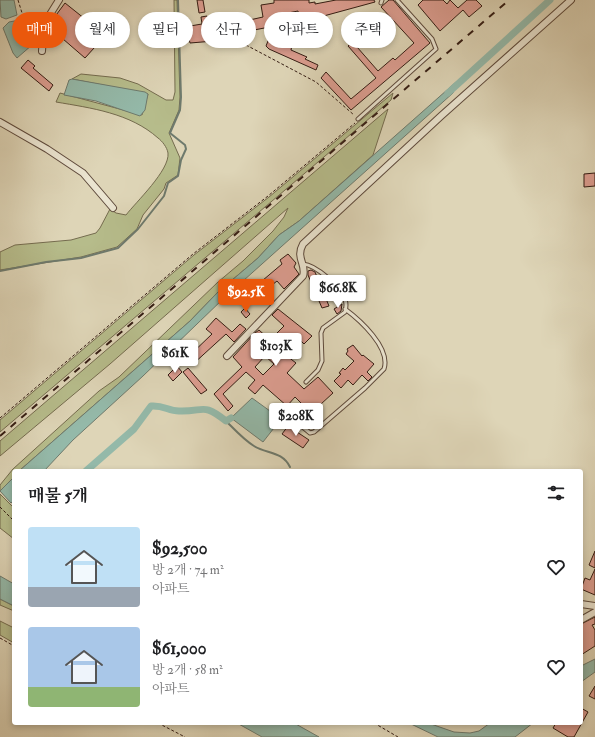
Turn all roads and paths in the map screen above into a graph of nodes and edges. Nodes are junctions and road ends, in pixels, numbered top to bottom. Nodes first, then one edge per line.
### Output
1 (18, 0) edge
2 (59, 0) edge
3 (397, 0) edge
4 (571, 0) edge
5 (252, 48) edge
6 (43, 49) joint
7 (358, 119) junction
8 (0, 122) edge
9 (113, 208) dead end
10 (301, 263) junction
11 (345, 309) junction
12 (227, 356) dead end
13 (306, 382) dead end
14 (0, 418) edge
15 (293, 419) dead end
16 (0, 507) edge
17 (12, 519) edge
18 (583, 604) edge
19 (595, 606) edge
20 (595, 612) edge
21 (583, 619) edge
22 (0, 638) edge
23 (12, 645) edge
24 (162, 725) edge
25 (377, 725) edge
26 (184, 737) edge
27 (398, 737) edge

1 - 6 path
2 - 6 street
3 - 7 lane
4 - 10 street
5 - 7 path
7 - 14 path
8 - 9 street
10 - 11 lane
10 - 12 street
11 - 13 lane
11 - 15 lane
16 - 17 path
18 - 19 street
20 - 21 street
22 - 23 path
24 - 26 path
25 - 27 path

